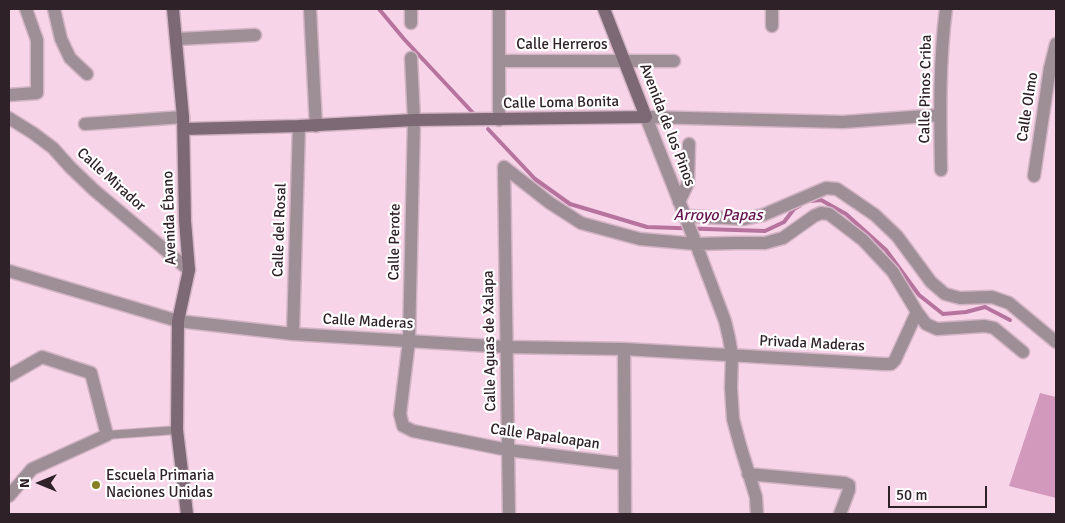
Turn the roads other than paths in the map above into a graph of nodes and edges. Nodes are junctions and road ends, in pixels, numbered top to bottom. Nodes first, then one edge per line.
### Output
1 (26, 9) edge
2 (54, 9) edge
3 (174, 9) edge
4 (310, 9) edge
5 (411, 9) edge
6 (499, 9) edge
7 (604, 9) edge
8 (772, 9) edge
9 (946, 9) edge
10 (411, 23) dead end
11 (772, 26) dead end
12 (255, 36) dead end
13 (176, 39) junction
14 (1056, 44) edge
15 (411, 58) dead end
16 (499, 61) junction
17 (674, 61) dead end
18 (624, 62) junction
19 (1053, 68) edge
20 (87, 74) dead end
21 (9, 95) edge
22 (940, 115) junction
23 (646, 117) junction
24 (9, 118) edge
25 (414, 120) junction
26 (499, 120) junction
27 (184, 123) junction
28 (85, 124) dead end
29 (299, 126) junction
30 (316, 126) junction
31 (689, 144) dead end
32 (941, 170) dead end
33 (1034, 176) dead end
34 (680, 202) junction
35 (687, 220) junction
36 (695, 240) junction
37 (188, 270) junction
38 (9, 271) edge
39 (917, 312) junction
40 (178, 321) junction
41 (293, 334) junction
42 (409, 341) junction
43 (1056, 342) edge
44 (506, 348) junction
45 (624, 349) junction
46 (1023, 352) dead end
47 (732, 355) junction
48 (9, 376) edge
49 (403, 426) joint
50 (177, 430) junction
51 (106, 435) junction
52 (508, 450) junction
53 (626, 464) junction
54 (748, 474) junction
55 (9, 496) edge
56 (187, 514) edge
57 (509, 514) edge
58 (626, 514) edge
59 (757, 514) edge
60 (840, 514) edge

1 - 21 street
2 - 20 street
3 - 13 street, Avenida Ébano
4 - 30 street
5 - 10 street
6 - 16 street
7 - 18 street, Avenida de los Pinos
8 - 11 street
9 - 22 street, Calle Pinos Criba
12 - 13 street
13 - 27 street, Avenida Ébano
14 - 19 street, Calle Olmo
15 - 25 street, Calle Perote
16 - 18 street, Calle Herreros
16 - 26 street
17 - 18 street, Calle Herreros
18 - 23 street, Avenida de los Pinos
19 - 33 street, Calle Olmo
22 - 23 street, Calle Loma Bonita
22 - 32 street, Calle Pinos Criba
23 - 26 street, Calle Loma Bonita
23 - 34 street, Avenida de los Pinos
24 - 37 street, Calle Mirador
25 - 26 street, Calle Loma Bonita
25 - 30 street, Calle Loma Bonita
25 - 42 street, Calle Perote
27 - 28 street
27 - 29 street, Calle Loma Bonita
27 - 37 street, Avenida Ébano
29 - 30 street, Calle Loma Bonita
29 - 41 street, Calle del Rosal
31 - 34 street
34 - 35 street, Avenida de los Pinos
35 - 36 street, Avenida de los Pinos
35 - 43 street
36 - 39 street
36 - 44 street, Calle Aguas de Xalapa
36 - 47 street, Avenida de los Pinos
37 - 40 street, Avenida Ébano
38 - 40 street, Calle Maderas
39 - 46 street
39 - 47 street, Privada Maderas
40 - 41 street, Calle Maderas
40 - 50 street, Avenida Ébano
41 - 42 street, Calle Maderas
42 - 44 street, Calle Maderas
42 - 49 street, Calle Perote
44 - 45 street, Calle Maderas
44 - 52 street, Calle Aguas de Xalapa
45 - 47 street, Calle Maderas
45 - 53 street
47 - 54 street, Avenida de los Pinos
48 - 51 street
49 - 52 street, Calle Papaloapan
50 - 51 lane
50 - 56 street, Avenida Ébano
51 - 55 street
52 - 53 street, Calle Papaloapan
52 - 57 street, Calle Aguas de Xalapa
53 - 58 street
54 - 59 street, Avenida de los Pinos
54 - 60 street

